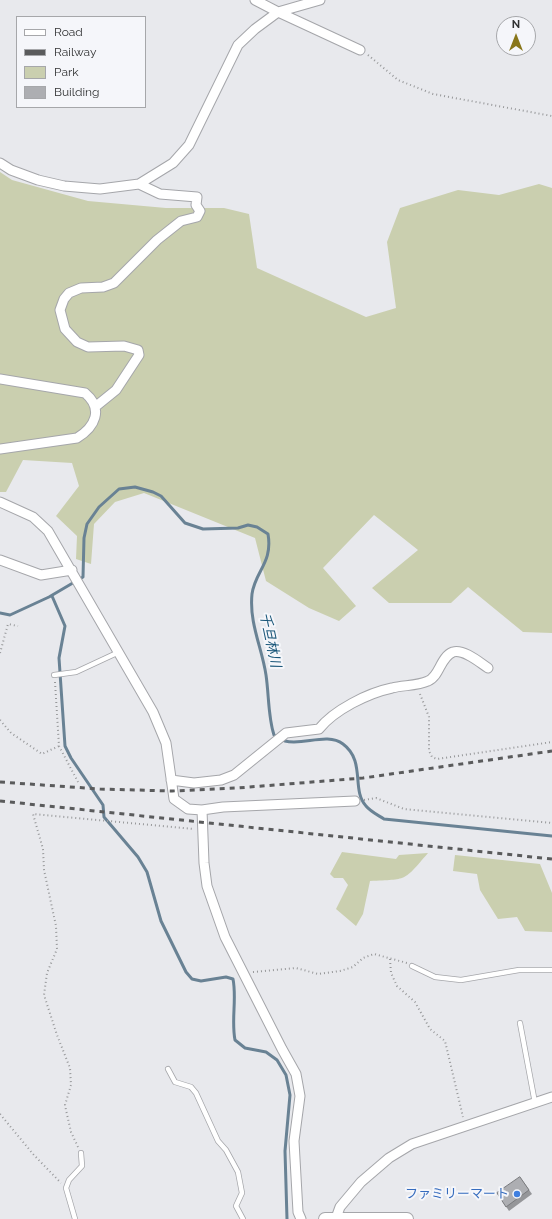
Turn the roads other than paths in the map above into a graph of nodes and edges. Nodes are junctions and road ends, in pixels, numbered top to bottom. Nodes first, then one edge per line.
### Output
1 (255, 0) edge
2 (320, 0) edge
3 (278, 12) junction
4 (360, 50) road end
5 (0, 163) edge
6 (139, 184) junction
7 (0, 379) edge
8 (95, 407) junction
9 (0, 449) edge
10 (0, 502) edge
11 (0, 560) edge
12 (73, 572) junction
13 (119, 652) junction
14 (488, 668) dead end
15 (54, 675) road end
16 (171, 780) junction
17 (355, 801) road end
18 (202, 810) junction
19 (412, 966) road end
20 (552, 970) edge
21 (520, 1023) dead end
22 (168, 1069) dead end
23 (552, 1097) edge
24 (535, 1103) junction
25 (81, 1153) road end
26 (331, 1218) edge
27 (75, 1219) edge
28 (243, 1219) edge
29 (301, 1219) edge
30 (408, 1219) edge

1 - 3 street
2 - 3 street
3 - 4 street
3 - 6 street
5 - 6 street
6 - 8 street
7 - 8 street
8 - 9 street
10 - 12 street
11 - 12 street
12 - 13 street
13 - 15 lane
13 - 16 street
14 - 16 street
16 - 18 street
17 - 18 street
18 - 29 street
19 - 20 lane
21 - 24 lane
22 - 28 lane
23 - 24 street
24 - 26 street
25 - 27 lane
26 - 30 street

